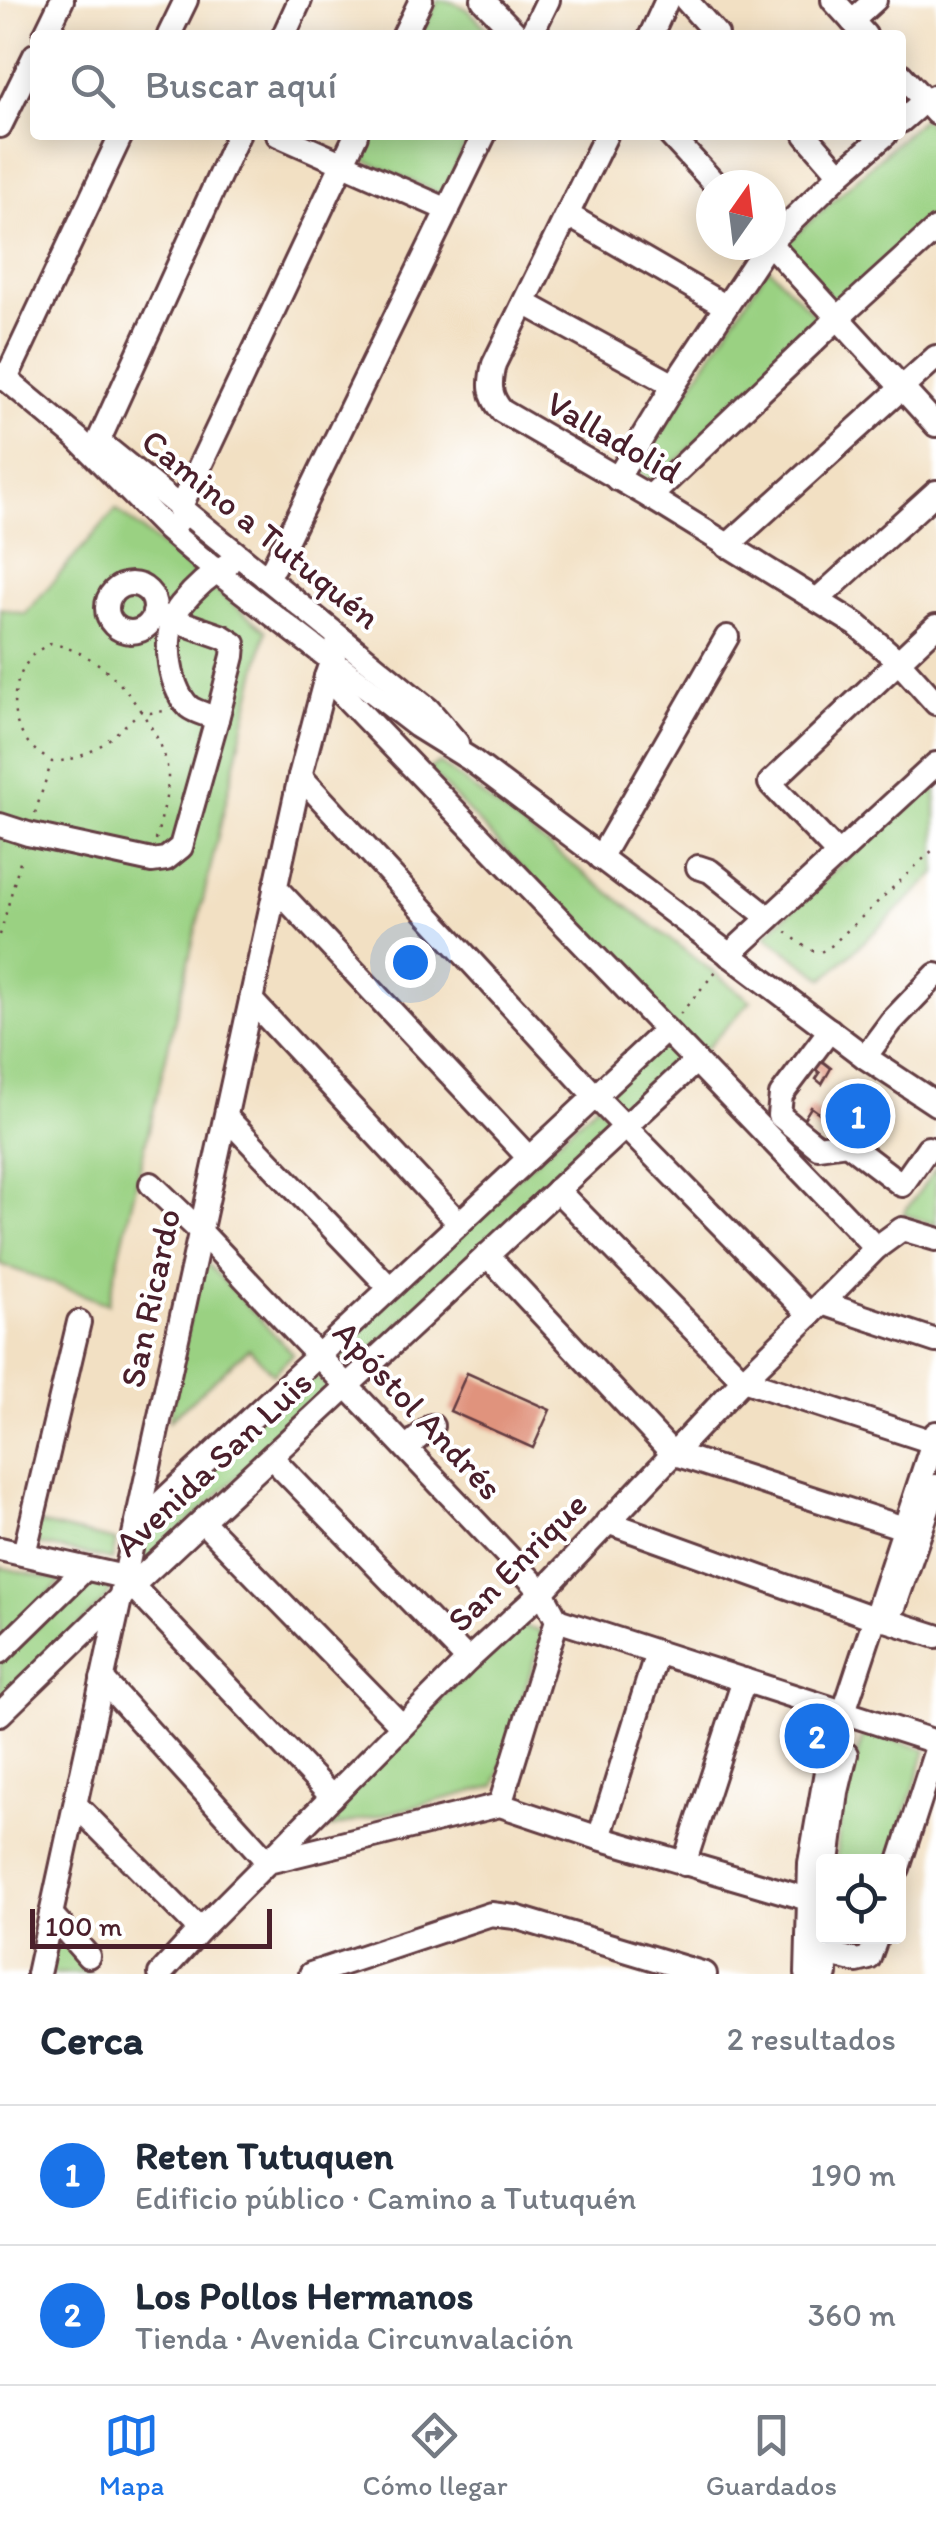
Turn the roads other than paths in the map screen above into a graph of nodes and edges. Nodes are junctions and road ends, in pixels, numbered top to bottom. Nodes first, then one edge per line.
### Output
1 (62, 0) edge
2 (186, 0) edge
3 (300, 0) edge
4 (421, 0) edge
5 (483, 0) edge
6 (548, 0) edge
7 (666, 0) edge
8 (686, 0) edge
9 (833, 0) edge
10 (875, 0) edge
11 (858, 28) edge
12 (54, 30) edge
13 (171, 30) edge
14 (286, 30) edge
15 (406, 30) edge
16 (512, 30) edge
17 (534, 30) edge
18 (654, 30) edge
19 (713, 30) edge
20 (30, 65) edge
21 (906, 80) edge
22 (932, 103) edge
23 (906, 118) edge
24 (0, 126) edge
25 (120, 140) edge
26 (236, 140) edge
27 (289, 140) edge
28 (354, 140) edge
29 (482, 140) edge
30 (604, 140) edge
31 (675, 140) edge
32 (810, 140) edge
33 (879, 140) edge
34 (342, 163) junction
35 (702, 170) edge
36 (840, 174) junction
37 (448, 210) junction
38 (568, 215) junction
39 (786, 227) edge
40 (936, 229) edge
41 (758, 260) edge
42 (785, 260) edge
43 (526, 304) junction
44 (725, 306) junction
45 (838, 318) junction
46 (936, 357) edge
47 (4, 371) edge
48 (674, 385) junction
49 (902, 388) junction
50 (936, 424) edge
51 (95, 447) junction
52 (616, 479) junction
53 (936, 492) edge
54 (650, 497) junction
55 (180, 508) junction
56 (177, 538) junction
57 (727, 546) junction
58 (240, 558) junction
59 (216, 571) junction
60 (265, 577) junction
61 (816, 600) junction
62 (164, 616) junction
63 (936, 626) edge
64 (726, 637) dead end
65 (332, 658) junction
66 (898, 661) junction
67 (936, 703) edge
68 (217, 718) junction
69 (936, 764) edge
70 (300, 776) junction
71 (0, 825) edge
72 (838, 854) junction
73 (600, 858) junction
74 (698, 867) dead end
75 (275, 887) junction
76 (769, 918) junction
77 (730, 955) junction
78 (936, 975) edge
79 (251, 1000) junction
80 (666, 1030) junction
81 (830, 1030) junction
82 (865, 1057) junction
83 (696, 1061) junction
84 (596, 1096) junction
85 (936, 1104) edge
86 (226, 1117) junction
87 (626, 1126) junction
88 (928, 1148) dead end
89 (529, 1158) junction
90 (151, 1184) dead end
91 (558, 1190) junction
92 (460, 1223) junction
93 (201, 1232) junction
94 (936, 1240) edge
95 (876, 1248) junction
96 (487, 1255) junction
97 (390, 1288) junction
98 (816, 1309) junction
99 (79, 1322) dead end
100 (936, 1341) edge
101 (318, 1355) junction
102 (742, 1380) junction
103 (347, 1386) junction
104 (432, 1426) dead end
105 (934, 1438) edge
106 (406, 1448) junction
107 (672, 1453) junction
108 (271, 1457) junction
109 (936, 1486) edge
110 (202, 1521) junction
111 (607, 1522) junction
112 (136, 1526) junction
113 (920, 1533) edge
114 (0, 1549) edge
115 (24, 1554) junction
116 (85, 1569) junction
117 (125, 1587) junction
118 (542, 1592) junction
119 (557, 1620) junction
120 (882, 1620) junction
121 (936, 1636) edge
122 (0, 1652) edge
123 (657, 1652) junction
124 (468, 1660) junction
125 (102, 1680) junction
126 (744, 1680) junction
127 (0, 1714) edge
128 (850, 1714) junction
129 (402, 1726) junction
130 (936, 1742) edge
131 (936, 1750) edge
132 (332, 1797) junction
133 (76, 1805) junction
134 (500, 1805) junction
135 (599, 1838) junction
136 (829, 1854) edge
137 (903, 1854) edge
138 (268, 1862) junction
139 (684, 1864) junction
140 (808, 1899) junction
141 (51, 1914) junction
142 (200, 1930) junction
143 (874, 1944) edge
144 (826, 1955) edge
145 (88, 1956) dead end
146 (329, 1972) edge
147 (38, 1974) edge
148 (160, 1974) edge
149 (705, 1974) edge
150 (808, 1974) edge

1 - 12 street
2 - 13 street
3 - 14 street
4 - 15 street
5 - 16 street
6 - 17 street
7 - 18 street
8 - 19 street
9 - 11 street
10 - 11 street
20 - 24 street
21 - 22 street
22 - 23 street
25 - 47 street
26 - 51 street
27 - 34 street
28 - 34 street
29 - 37 street
30 - 38 street, Valladolid
31 - 35 street
32 - 36 street
33 - 36 street
34 - 37 street
34 - 55 street
36 - 39 street
37 - 60 street
38 - 43 street, Valladolid
38 - 44 street
40 - 45 street
41 - 44 street
42 - 45 street
43 - 48 street
43 - 52 street, Valladolid
44 - 48 street
45 - 49 street
45 - 54 street
46 - 49 street
47 - 51 street, Camino a Tutuquén
48 - 52 street
49 - 50 street
49 - 57 street
51 - 55 street, Camino a Tutuquén
51 - 56 street, Camino a Tutuquén
52 - 54 street, Valladolid
53 - 61 street
54 - 57 street, Valladolid
55 - 56 street
55 - 58 street, Camino a Tutuquén
56 - 59 street, Camino a Tutuquén
57 - 61 street, Valladolid
58 - 59 street
58 - 60 street, Camino a Tutuquén
59 - 62 street
59 - 65 street, Camino a Tutuquén
60 - 65 street, Camino a Tutuquén
61 - 66 street, Valladolid
62 - 68 street
62 - 68 street
63 - 66 street
64 - 73 street
65 - 70 street, San Ricardo
65 - 73 street, Camino a Tutuquén
65 - 80 street
66 - 67 street, Valladolid
66 - 72 street
68 - 71 street
69 - 72 street
70 - 75 street, San Ricardo
70 - 84 street
72 - 76 street
73 - 77 street, Camino a Tutuquén
74 - 76 street
75 - 79 street, San Ricardo
75 - 89 street
76 - 77 street
77 - 81 street, Camino a Tutuquén
78 - 82 street
79 - 86 street, San Ricardo
79 - 92 street
80 - 83 street
80 - 84 street, Avenida San Luis
81 - 82 street, Camino a Tutuquén
81 - 88 street
82 - 85 street, Camino a Tutuquén
83 - 87 street, Avenida San Luis
83 - 95 street
84 - 87 street
84 - 89 street, Avenida San Luis
86 - 93 street, San Ricardo
86 - 97 street
87 - 91 street, Avenida San Luis
87 - 98 street
89 - 92 street, Avenida San Luis
90 - 93 street, Apóstol Andrés
91 - 96 street, Avenida San Luis
91 - 102 street
92 - 97 street, Avenida San Luis
93 - 101 street, Apóstol Andrés
93 - 112 street, San Ricardo
94 - 95 street, San Enrique
95 - 98 street, San Enrique
96 - 103 street, Avenida San Luis
96 - 107 street
97 - 101 street, Avenida San Luis
98 - 100 street
98 - 102 street, San Enrique
99 - 115 street
101 - 103 street, Apóstol Andrés
101 - 112 street, Avenida San Luis
102 - 105 street
102 - 107 street, San Enrique
103 - 106 street, Apóstol Andrés
103 - 108 street, Avenida San Luis
104 - 106 street
105 - 113 street
106 - 118 street, Apóstol Andrés
107 - 111 street, San Enrique
107 - 113 street
108 - 110 street, Avenida San Luis
108 - 124 street
109 - 113 street
110 - 117 street, Avenida San Luis
110 - 129 street
111 - 118 street, San Enrique
111 - 120 street
112 - 117 street, San Ricardo
113 - 120 street
114 - 115 street
115 - 116 street
116 - 117 street, Avenida San Luis
116 - 122 street, Avenida San Luis
117 - 125 street, San Ricardo
117 - 127 street, Avenida San Luis
117 - 132 street
118 - 119 street, Apóstol Andrés
118 - 124 street, San Enrique
119 - 123 street
119 - 134 street
120 - 121 street
120 - 128 street
123 - 126 street
123 - 135 street
124 - 129 street, San Enrique
125 - 133 street, San Ricardo
125 - 138 street
126 - 128 street
126 - 139 street
128 - 130 street
128 - 136 street
128 - 140 street
129 - 132 street, San Enrique
131 - 137 street
132 - 138 street, San Enrique
133 - 141 street, San Ricardo
133 - 142 street
134 - 135 street
134 - 138 street
135 - 139 street
138 - 142 street, San Enrique
139 - 140 street
140 - 150 street
141 - 145 street
141 - 147 street, San Ricardo
142 - 148 street, San Enrique
143 - 144 street
146 - 149 street

